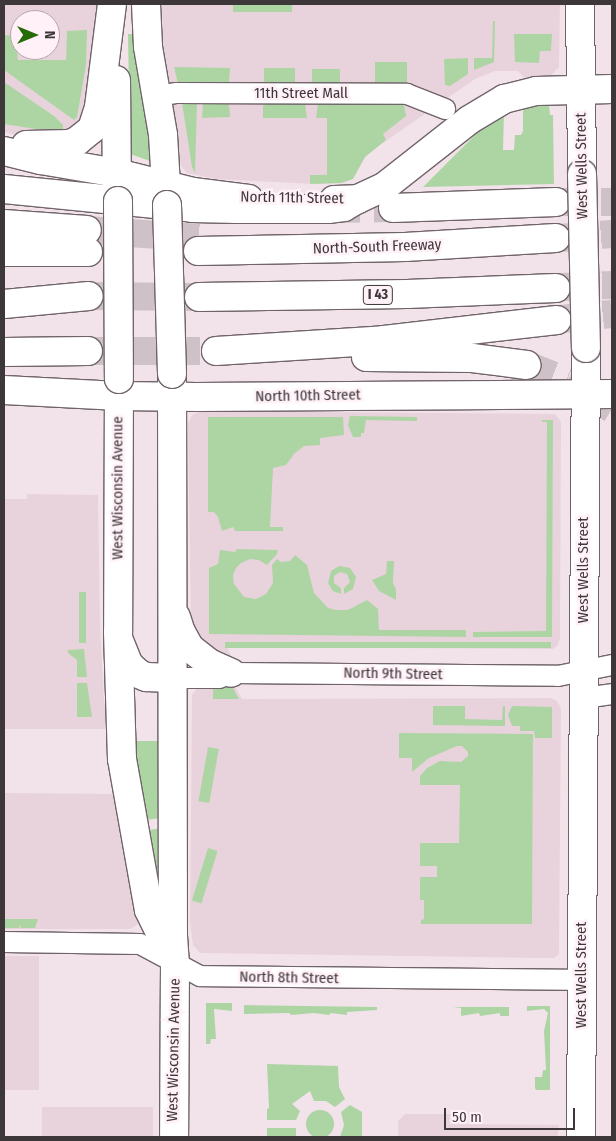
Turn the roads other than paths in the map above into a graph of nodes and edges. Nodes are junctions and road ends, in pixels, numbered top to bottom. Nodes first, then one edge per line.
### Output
1 (114, 4) edge
2 (146, 4) edge
3 (580, 4) edge
4 (612, 88) edge
5 (581, 89) junction
6 (155, 96) junction
7 (445, 109) dead end
8 (4, 144) edge
9 (4, 151) edge
10 (117, 173) junction
11 (4, 189) edge
12 (167, 196) junction
13 (118, 201) junction
14 (556, 202) tunnel mouth
15 (393, 208) tunnel mouth
16 (4, 224) edge
17 (556, 238) tunnel mouth
18 (199, 244) tunnel mouth
19 (4, 252) edge
20 (556, 288) tunnel mouth
21 (4, 295) edge
22 (199, 297) tunnel mouth
23 (4, 304) edge
24 (557, 320) tunnel mouth
25 (88, 351) tunnel mouth
26 (4, 352) edge
27 (527, 365) tunnel mouth
28 (173, 385) junction
29 (119, 388) junction
30 (4, 390) edge
31 (599, 393) edge
32 (173, 604) junction
33 (118, 632) junction
34 (612, 665) edge
35 (583, 672) junction
36 (231, 673) junction
37 (173, 678) junction
38 (612, 694) edge
39 (584, 698) junction
40 (4, 942) edge
41 (175, 963) junction
42 (582, 980) junction
43 (174, 1137) edge
44 (582, 1137) edge

1 - 8 main road
1 - 10 main road, West Wisconsin Avenue
2 - 6 main road, West Wisconsin Avenue
3 - 5 main road, West Wells Street
4 - 5 main road, North 11th Street
5 - 12 main road, North 11th Street
5 - 31 main road, West Wells Street, bridge
6 - 7 street, 11th Street Mall
6 - 12 main road, West Wisconsin Avenue
9 - 10 main road
10 - 12 main road
10 - 13 main road, West Wisconsin Avenue
11 - 13 main road
12 - 13 main road
12 - 28 main road, West Wisconsin Avenue, bridge
13 - 29 main road, West Wisconsin Avenue, bridge
14 - 15 main road
16 - 19 main road
17 - 18 main road, North-South Freeway
20 - 22 main road, I 43
21 - 23 main road
24 - 27 main road
25 - 26 main road
28 - 29 main road, North 10th Street
28 - 31 main road, North 10th Street
28 - 32 main road, West Wisconsin Avenue
29 - 30 main road, North 10th Street
29 - 33 main road, West Wisconsin Avenue
31 - 35 main road, West Wells Street
32 - 36 main road
32 - 37 main road, West Wisconsin Avenue
33 - 37 main road
33 - 41 main road, West Wisconsin Avenue
34 - 35 street, North 9th Street
35 - 36 street, North 9th Street
35 - 39 main road, West Wells Street
36 - 37 street, North 9th Street
37 - 41 main road, West Wisconsin Avenue
38 - 39 street
39 - 42 main road, West Wells Street
40 - 41 street, North 8th Street
41 - 42 street, North 8th Street
41 - 43 main road, West Wisconsin Avenue
42 - 44 main road, West Wells Street

